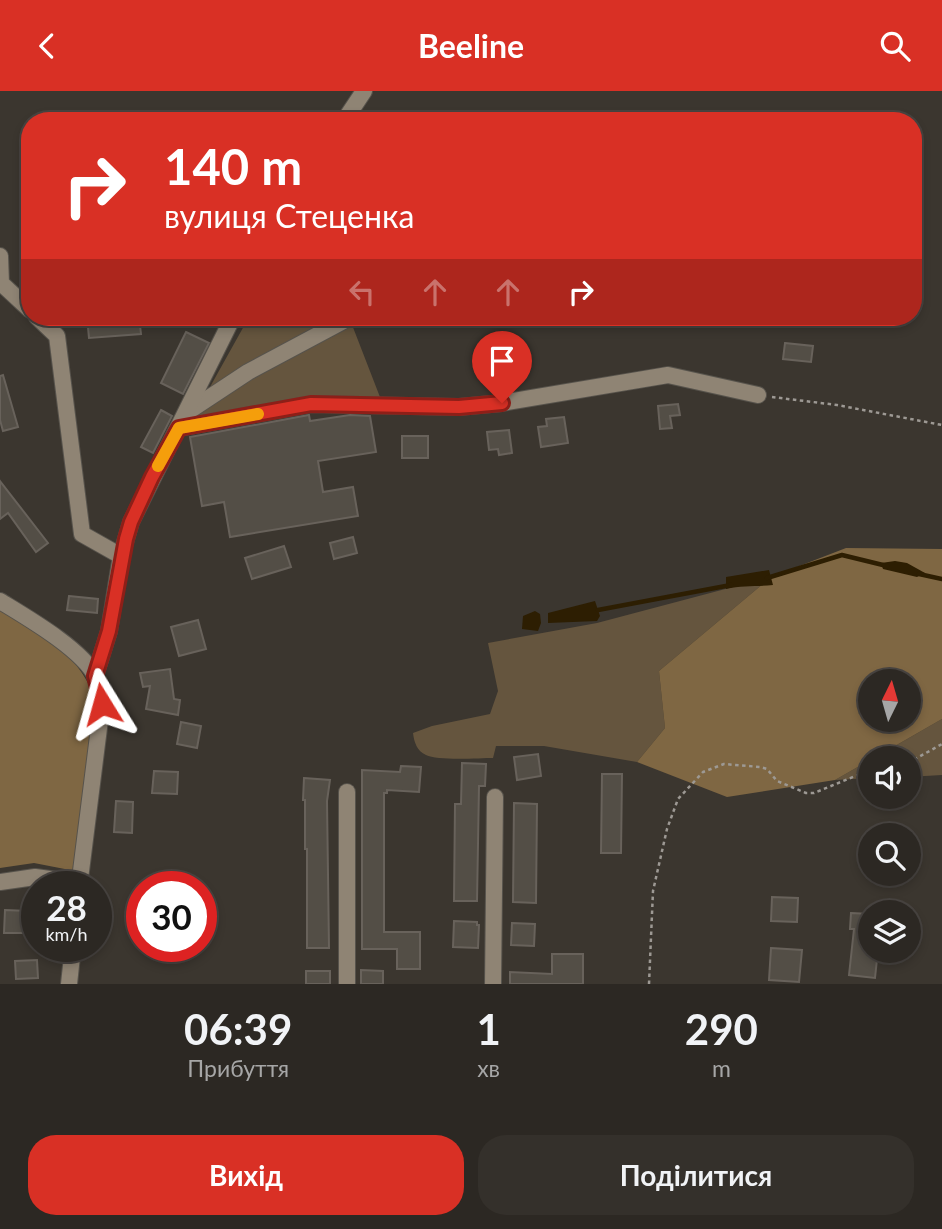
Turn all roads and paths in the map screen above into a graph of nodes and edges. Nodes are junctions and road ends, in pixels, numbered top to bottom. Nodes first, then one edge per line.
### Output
1 (364, 91) edge
2 (350, 112) edge
3 (0, 256) edge
4 (21, 302) edge
5 (46, 326) edge
6 (229, 326) edge
7 (334, 326) edge
8 (758, 395) joint
9 (187, 412) junction
10 (942, 425) edge
11 (179, 428) junction
12 (121, 555) junction
13 (0, 601) edge
14 (95, 676) junction
15 (942, 744) edge
16 (921, 756) edge
17 (858, 775) edge
18 (347, 792) dead end
19 (495, 797) dead end
20 (81, 871) edge
21 (21, 879) edge
22 (0, 881) edge
23 (71, 962) edge
24 (69, 984) edge
25 (347, 984) edge
26 (493, 984) edge
27 (649, 984) edge

1 - 2 street
3 - 4 street
5 - 12 street
6 - 9 street
7 - 9 street
8 - 10 path
8 - 11 street
9 - 11 street
11 - 12 street
12 - 14 street
13 - 14 street
14 - 20 street
15 - 16 path
17 - 27 path
18 - 25 street
19 - 26 street
21 - 22 street
23 - 24 street

